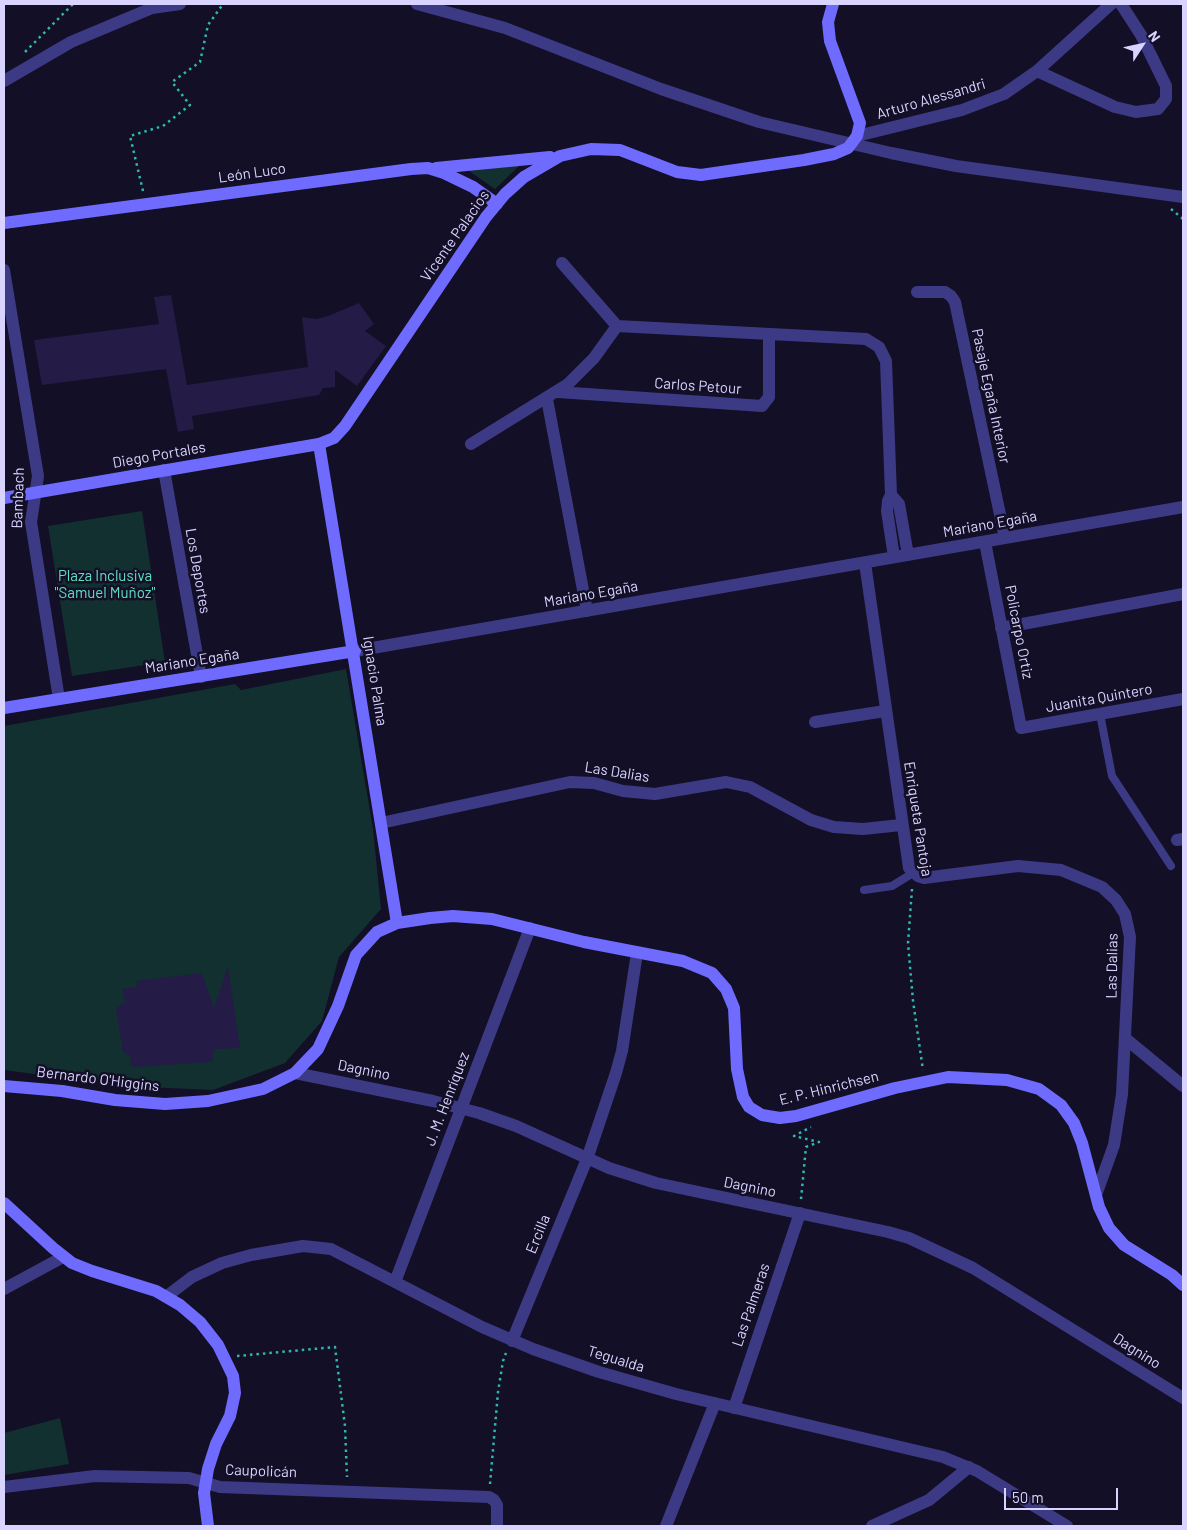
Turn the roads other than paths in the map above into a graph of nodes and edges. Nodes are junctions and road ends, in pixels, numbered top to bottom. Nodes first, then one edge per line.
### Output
1 (180, 4) edge
2 (417, 4) edge
3 (833, 4) edge
4 (1111, 4) edge
5 (1121, 4) edge
6 (1037, 71) junction
7 (4, 81) edge
8 (855, 139) junction
9 (560, 156) junction
10 (428, 168) junction
11 (1183, 196) edge
12 (496, 204) junction
13 (4, 223) edge
14 (562, 263) dead end
15 (4, 270) edge
16 (917, 292) dead end
17 (616, 326) junction
18 (769, 334) junction
19 (552, 395) junction
20 (320, 444) junction
21 (471, 444) dead end
22 (164, 470) junction
23 (36, 492) junction
24 (891, 495) junction
25 (4, 498) edge
26 (1183, 507) edge
27 (1005, 538) junction
28 (985, 542) junction
29 (908, 555) junction
30 (894, 557) junction
31 (865, 562) junction
32 (1183, 594) edge
33 (587, 611) junction
34 (1001, 628) junction
35 (354, 652) junction
36 (201, 677) junction
37 (59, 699) junction
38 (1183, 699) edge
39 (4, 708) edge
40 (885, 711) junction
41 (1100, 714) junction
42 (815, 722) dead end
43 (1020, 728) joint
44 (381, 823) junction
45 (901, 825) junction
46 (1171, 866) dead end
47 (913, 873) junction
48 (864, 890) dead end
49 (397, 924) junction
50 (530, 928) junction
51 (637, 953) junction
52 (1126, 1039) junction
53 (295, 1073) junction
54 (4, 1086) edge
55 (1183, 1086) edge
56 (461, 1108) junction
57 (587, 1159) junction
58 (1096, 1195) junction
59 (4, 1204) edge
60 (800, 1213) junction
61 (63, 1256) junction
62 (395, 1282) junction
63 (1183, 1285) edge
64 (4, 1289) edge
65 (167, 1296) junction
66 (512, 1341) junction
67 (1178, 1395) edge
68 (715, 1402) junction
69 (1183, 1404) edge
70 (734, 1408) junction
71 (969, 1467) junction
72 (205, 1482) junction
73 (4, 1488) edge
74 (208, 1526) edge
75 (497, 1526) edge
76 (666, 1526) edge
77 (872, 1526) edge
78 (1067, 1526) edge

1 - 7 street
2 - 8 street
3 - 8 main road
4 - 6 street, Arturo Alessandri
5 - 6 street
6 - 8 street, Arturo Alessandri
8 - 9 main road, Vicente Palacios
8 - 11 street
9 - 10 main road
9 - 12 main road, Vicente Palacios
10 - 12 main road, León Luco
10 - 13 main road, León Luco
12 - 20 main road, Vicente Palacios
14 - 17 street
15 - 23 street, Bambach
16 - 27 street, Pasaje Egaña Interior
17 - 18 street
17 - 19 street
18 - 19 street, Carlos Petour
18 - 24 street
19 - 21 street
19 - 33 street
20 - 22 main road, Diego Portales
20 - 35 main road, Ignacio Palma
22 - 23 main road, Diego Portales
22 - 36 street, Los Deportes
23 - 25 main road, Diego Portales
23 - 37 street, Bambach
24 - 29 street
24 - 30 street
26 - 27 street, Mariano Egaña
27 - 28 street, Mariano Egaña
28 - 29 street, Mariano Egaña
28 - 34 street, Policarpo Ortiz
29 - 30 street, Mariano Egaña
30 - 31 street, Mariano Egaña
31 - 33 street, Mariano Egaña
31 - 40 street, Enriqueta Pantoja
32 - 34 street
33 - 35 street, Mariano Egaña
34 - 43 street, Policarpo Ortiz
35 - 36 main road, Mariano Egaña
35 - 44 main road, Ignacio Palma
36 - 37 main road, Mariano Egaña
37 - 39 main road, Mariano Egaña
38 - 41 street, Juanita Quintero
40 - 42 street
40 - 45 street, Enriqueta Pantoja
41 - 43 street, Juanita Quintero
41 - 46 lane
44 - 45 street, Las Dalias
44 - 49 main road, Ignacio Palma
45 - 47 street, Enriqueta Pantoja
47 - 48 lane
47 - 52 street, Las Dalias
49 - 50 main road, E. P. Hinrichsen
49 - 53 main road, Bernardo O'Higgins
50 - 51 main road, E. P. Hinrichsen
50 - 56 street, J. M. Henríquez
51 - 57 street, Ercilla
51 - 58 main road, E. P. Hinrichsen
52 - 55 street
52 - 58 street, Las Dalias
53 - 54 main road, Bernardo O'Higgins
53 - 56 street, Dagnino
56 - 57 street, Dagnino
56 - 62 street, J. M. Henríquez
57 - 60 street, Dagnino
57 - 66 street, Ercilla
58 - 63 main road, E. P. Hinrichsen
59 - 61 main road
60 - 67 street, Dagnino
60 - 70 street, Las Palmeras
61 - 64 street
61 - 65 main road
62 - 65 street, Tegualda
62 - 66 street, Tegualda
65 - 72 main road
66 - 68 street, Tegualda
67 - 69 street, Dagnino
68 - 70 street, Tegualda
68 - 76 street
70 - 71 street, Tegualda
71 - 77 street
71 - 78 street, Tegualda
72 - 73 street, Caupolicán
72 - 74 main road
72 - 75 street, Caupolicán

